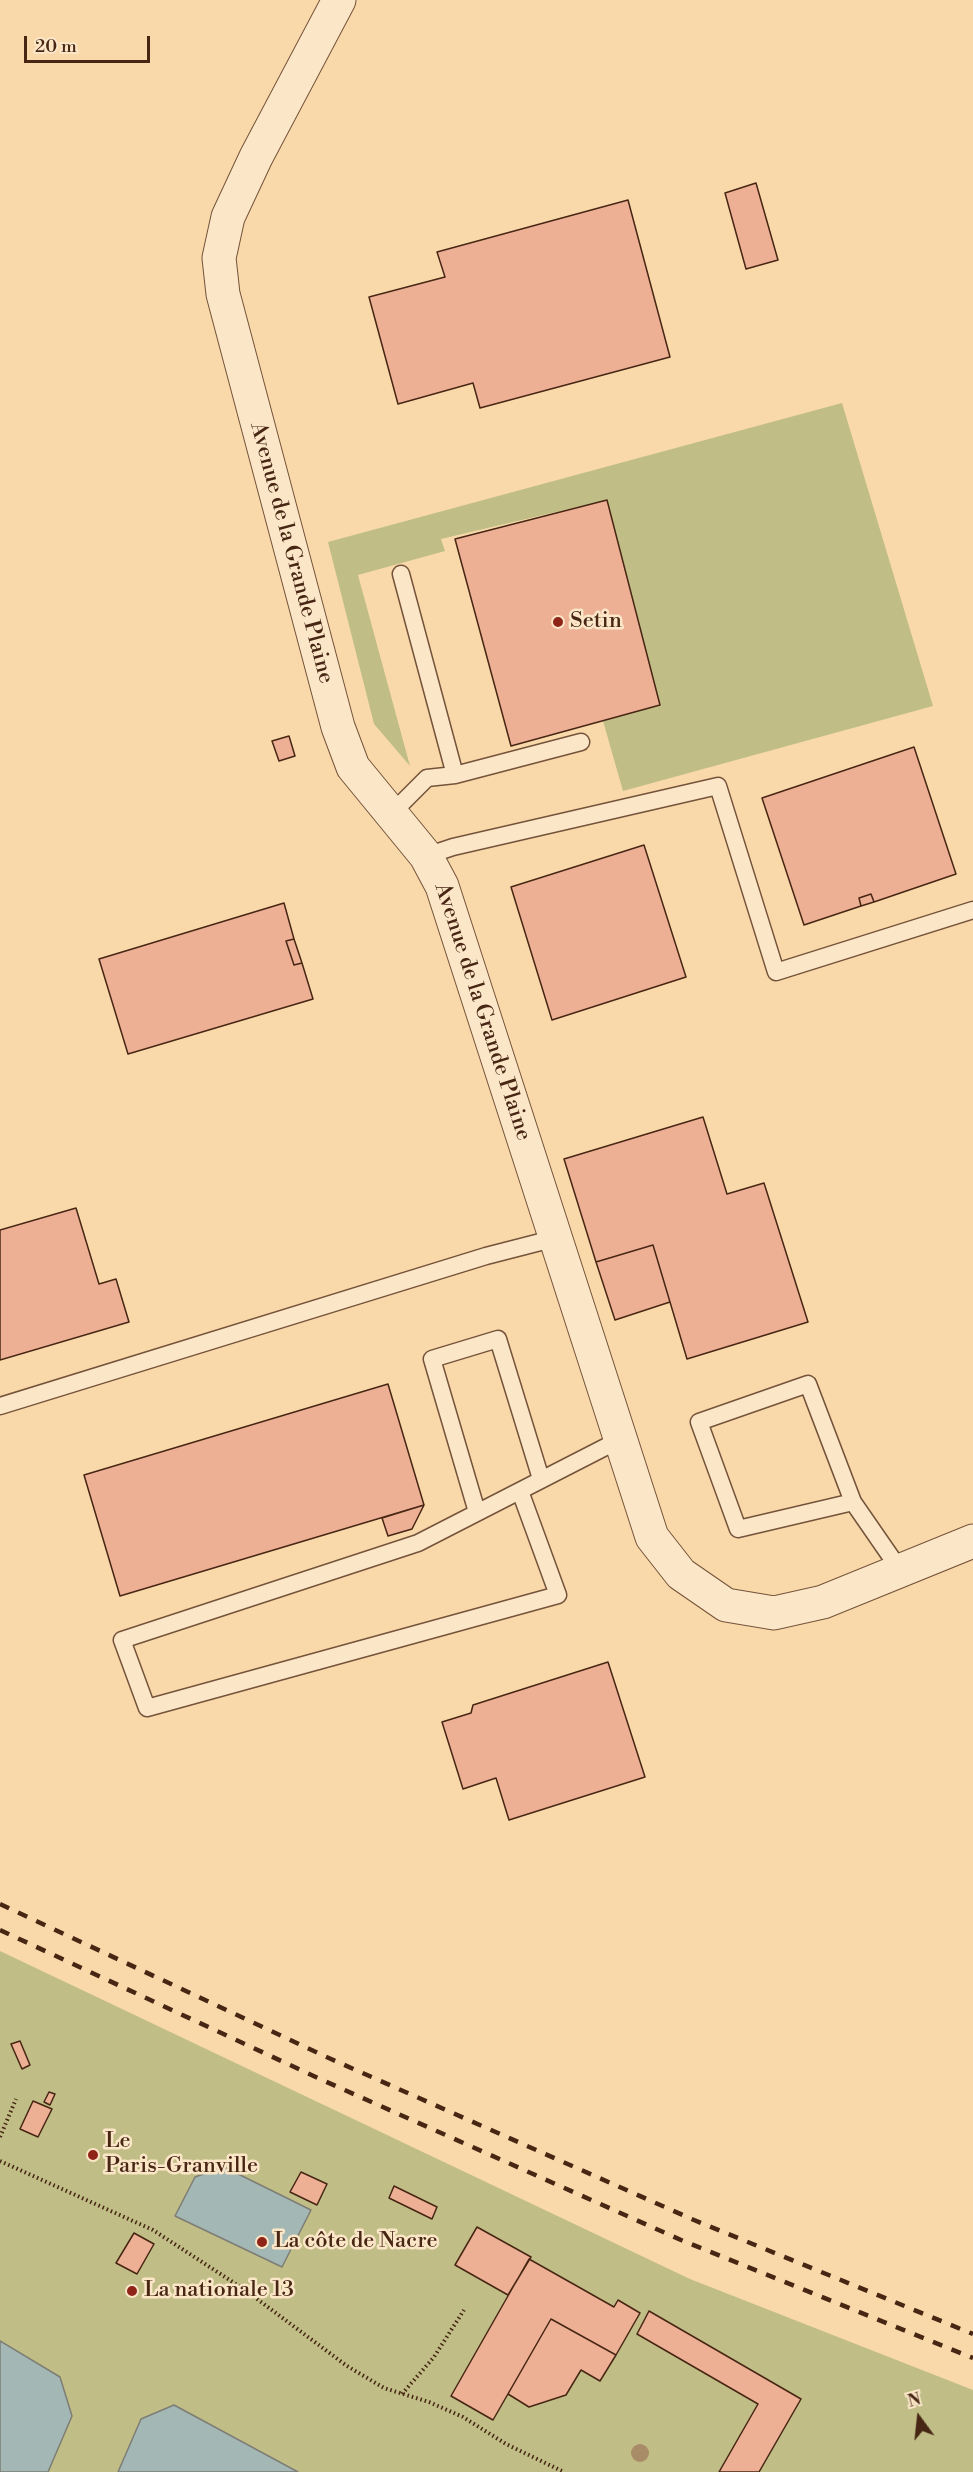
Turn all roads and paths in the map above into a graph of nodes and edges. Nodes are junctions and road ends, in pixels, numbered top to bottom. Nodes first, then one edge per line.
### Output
1 (339, 0) edge
2 (401, 574) dead end
3 (581, 742) dead end
4 (455, 776) junction
5 (391, 814) junction
6 (426, 856) junction
7 (973, 910) edge
8 (556, 1238) junction
9 (0, 1406) edge
10 (621, 1439) junction
11 (541, 1479) junction
12 (520, 1491) junction
13 (853, 1502) junction
14 (477, 1512) junction
15 (973, 1541) edge
16 (900, 1570) junction
17 (16, 2099) dead end
18 (0, 2137) edge
19 (0, 2162) edge
20 (464, 2310) dead end
21 (402, 2394) junction
22 (564, 2472) edge

1 - 5 street, Avenue de la Grande Plaine
2 - 4 lane
3 - 4 lane
4 - 5 lane
5 - 6 street, Avenue de la Grande Plaine
6 - 7 lane
6 - 8 street, Avenue de la Grande Plaine
8 - 9 lane
8 - 10 street, Avenue de la Grande Plaine
10 - 11 lane
10 - 16 street, Avenue de la Grande Plaine
11 - 12 lane
11 - 14 lane
12 - 14 lane
12 - 14 lane
13 - 13 lane
13 - 16 lane
15 - 16 street, Avenue de la Grande Plaine
17 - 18 path
19 - 21 path
20 - 21 path
21 - 22 path

